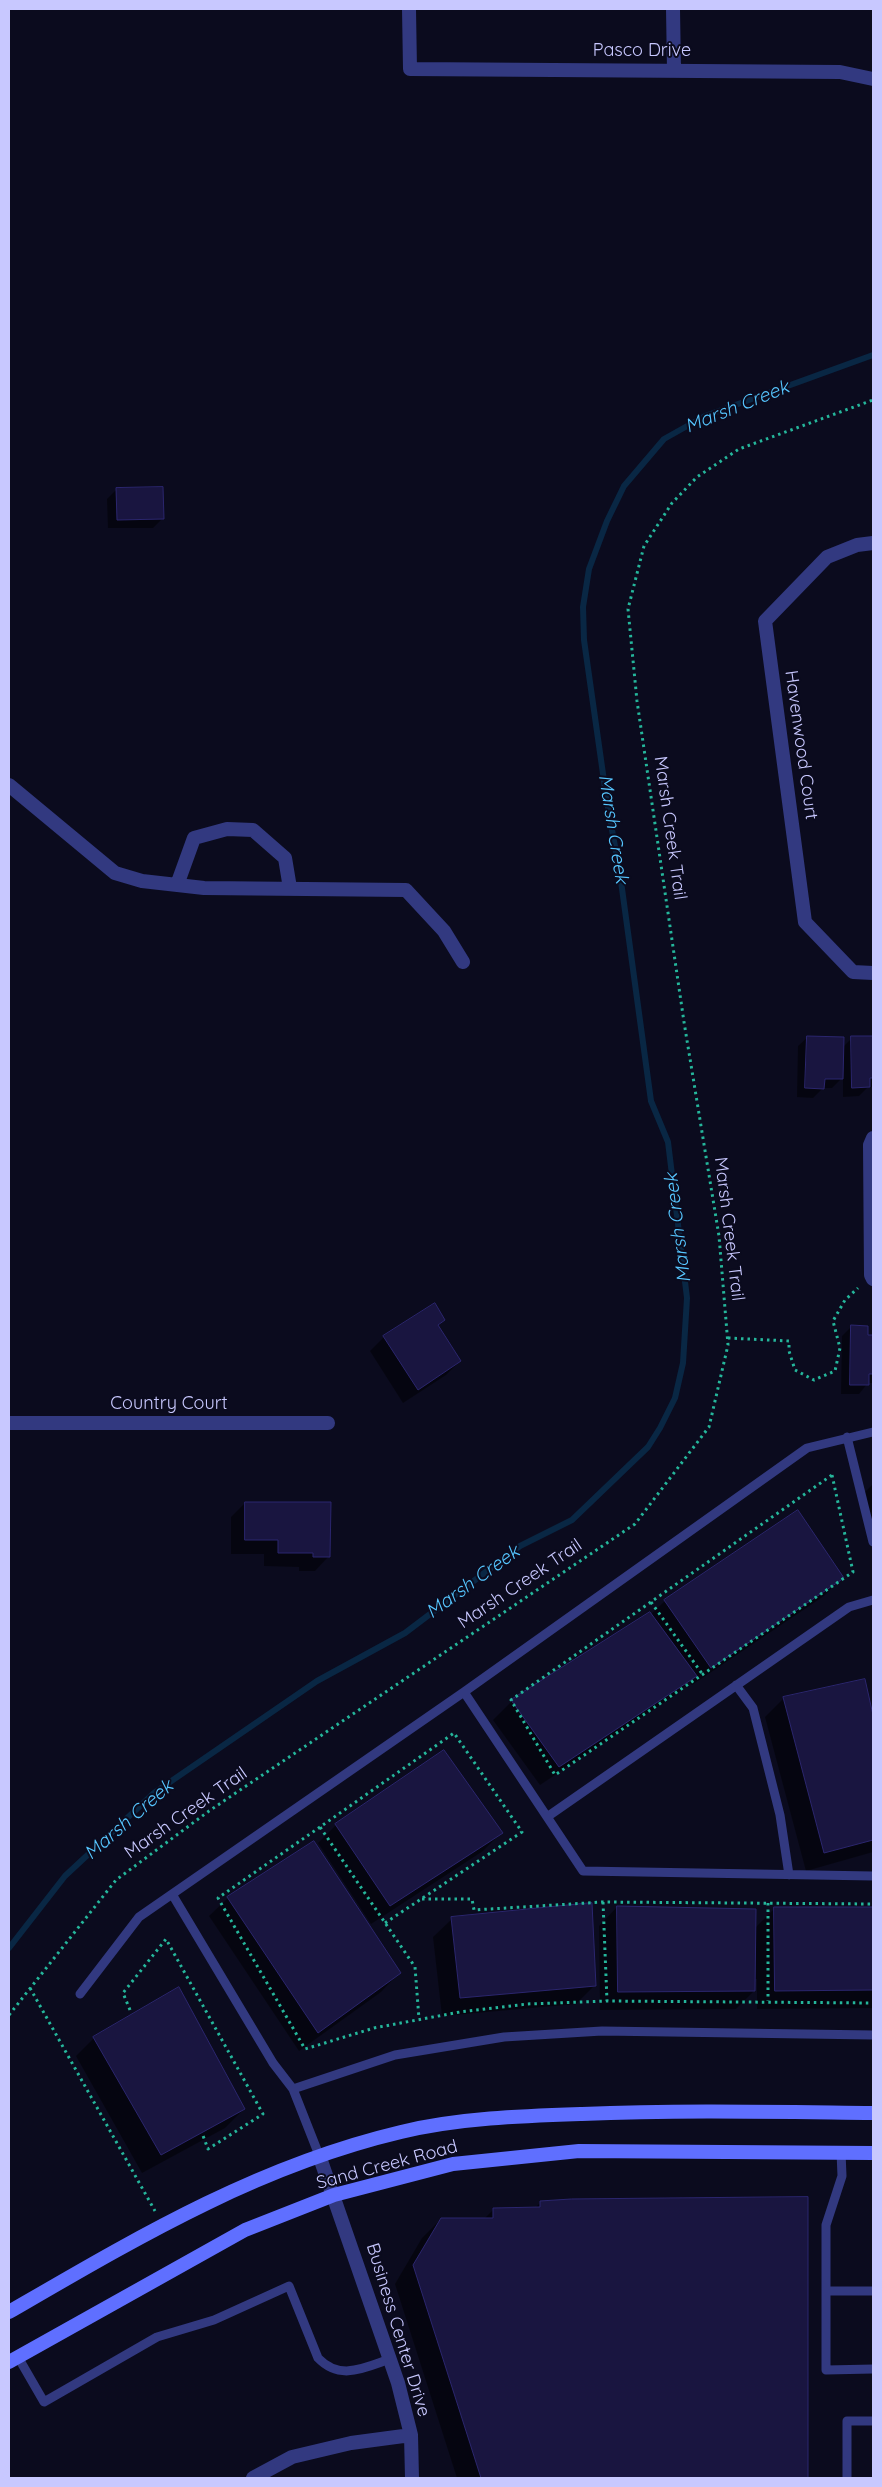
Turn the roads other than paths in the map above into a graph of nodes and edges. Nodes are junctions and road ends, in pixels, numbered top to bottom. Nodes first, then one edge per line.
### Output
1 (409, 9) edge
2 (673, 9) edge
3 (674, 70) junction
4 (873, 80) edge
5 (873, 543) edge
6 (9, 785) edge
7 (177, 885) junction
8 (290, 888) junction
9 (463, 962) dead end
10 (873, 972) edge
11 (873, 1138) edge
12 (872, 1277) edge
13 (9, 1422) edge
14 (328, 1423) dead end
15 (873, 1432) edge
16 (847, 1437) junction
17 (873, 1542) edge
18 (873, 1600) edge
19 (736, 1685) junction
20 (464, 1692) junction
21 (547, 1817) junction
22 (789, 1874) junction
23 (873, 1876) edge
24 (172, 1894) junction
25 (80, 1994) dead end
26 (873, 2035) edge
27 (294, 2089) junction
28 (873, 2113) edge
29 (841, 2152) junction
30 (873, 2152) edge
31 (320, 2155) junction
32 (334, 2195) junction
33 (826, 2291) junction
34 (873, 2291) edge
35 (9, 2312) edge
36 (13, 2359) edge
37 (390, 2359) junction
38 (873, 2369) edge
39 (873, 2421) edge
40 (411, 2435) junction
41 (253, 2478) edge
42 (412, 2478) edge
43 (847, 2478) edge

1 - 3 street, Pasco Drive
2 - 3 street
3 - 4 street, Pasco Drive
5 - 10 street, Havenwood Court
6 - 7 street
7 - 8 street
7 - 8 street
8 - 9 street
11 - 12 street
13 - 14 street, Country Court
15 - 16 lane
16 - 17 lane
16 - 20 lane
18 - 19 lane
19 - 21 lane
19 - 22 lane
20 - 21 lane
20 - 24 lane
21 - 22 lane
22 - 23 lane
24 - 25 lane
24 - 27 lane
26 - 27 lane
27 - 31 lane
28 - 31 main road, Sand Creek Road
29 - 30 main road, Sand Creek Road
29 - 32 main road, Sand Creek Road
29 - 33 lane
31 - 32 street, Business Center Drive
31 - 35 main road, Sand Creek Road
32 - 36 main road, Sand Creek Road
32 - 37 street, Business Center Drive
33 - 34 lane
33 - 38 lane
36 - 37 lane
37 - 40 street, Business Center Drive
39 - 43 lane
40 - 41 street
40 - 42 street, Business Center Drive

